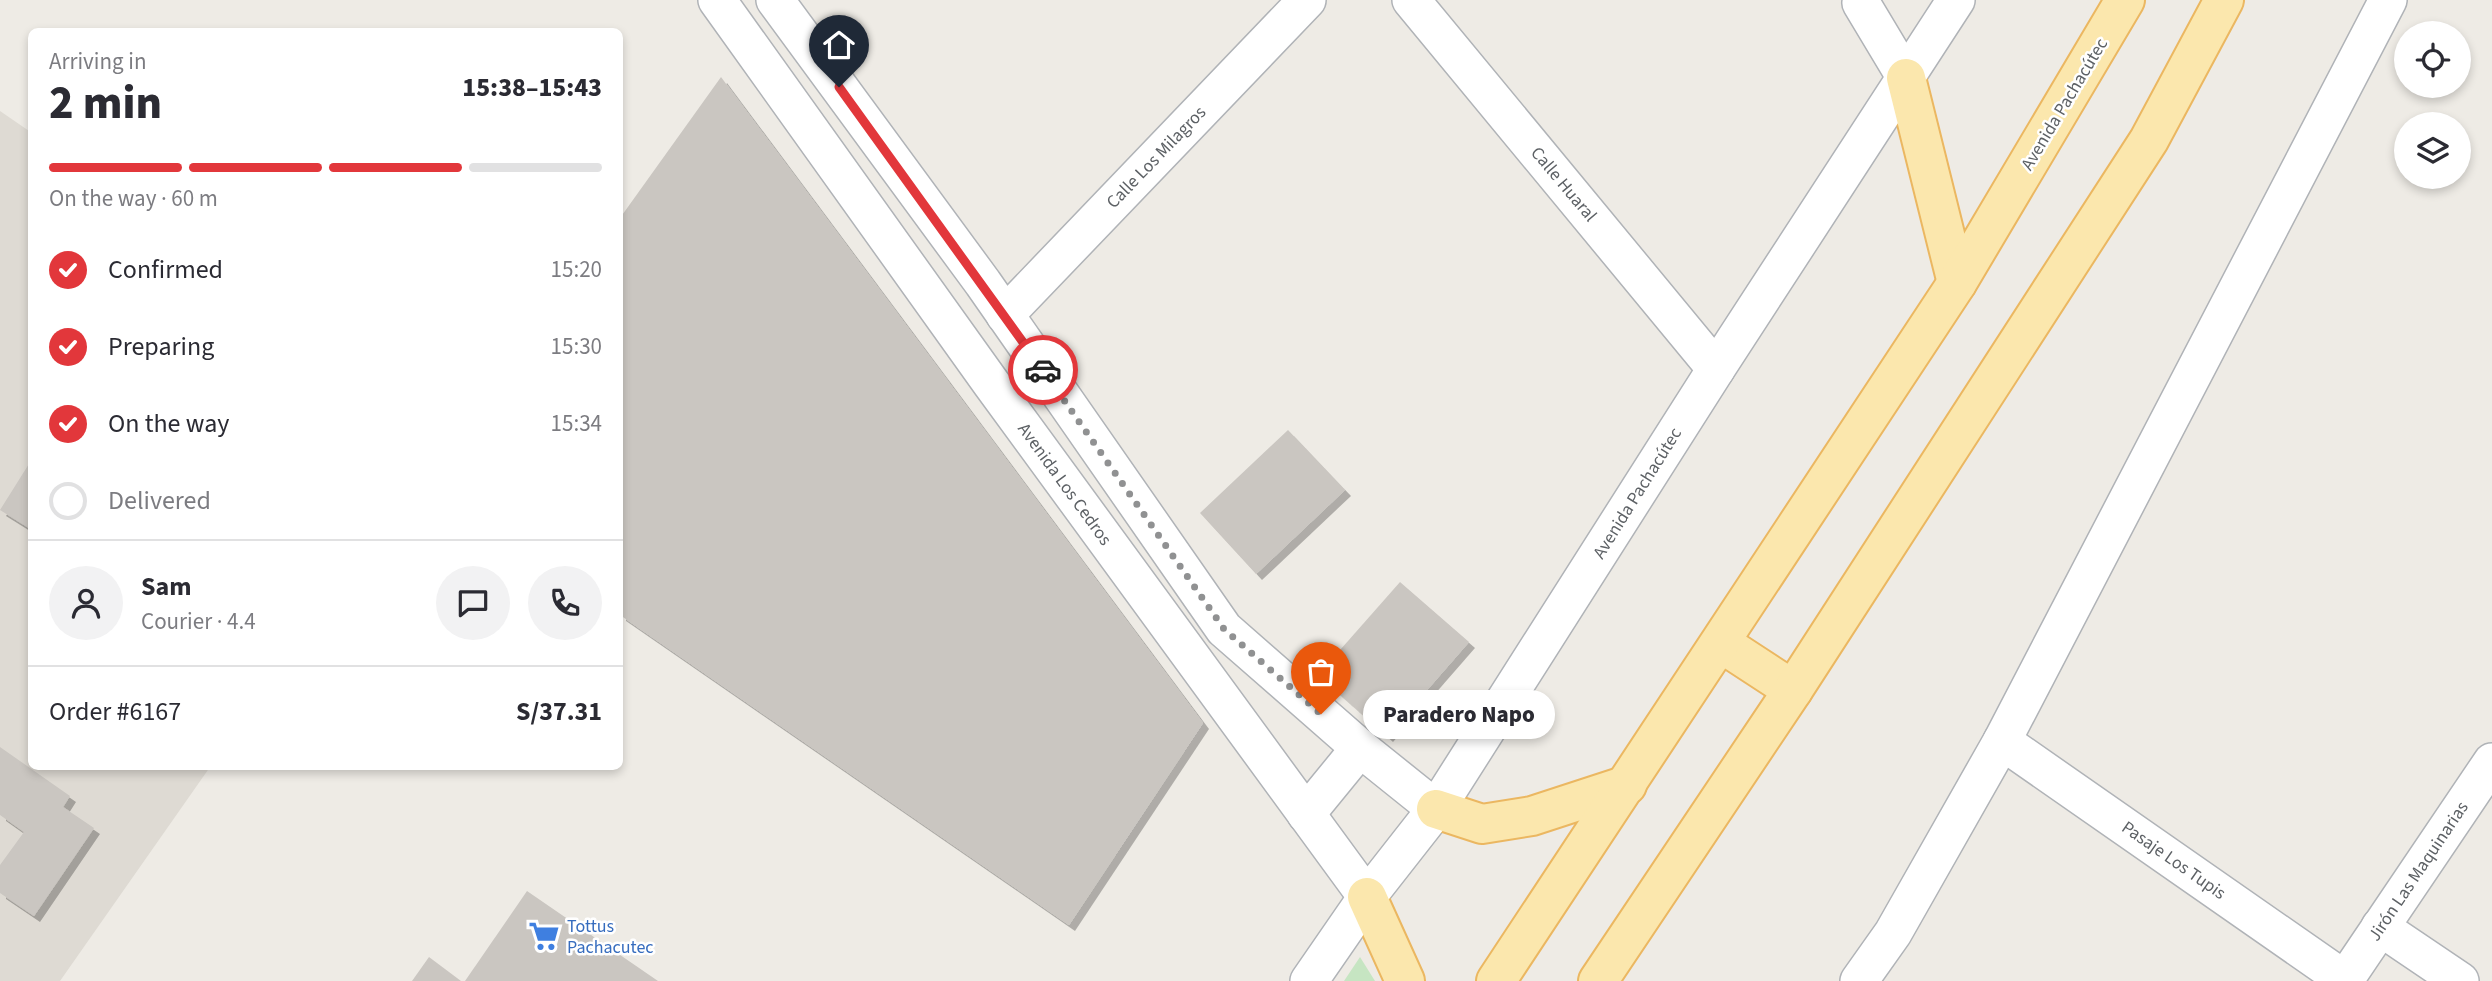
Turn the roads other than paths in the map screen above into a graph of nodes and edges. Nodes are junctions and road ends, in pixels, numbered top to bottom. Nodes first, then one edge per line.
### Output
1 (717, 0) edge
2 (775, 0) edge
3 (1307, 0) edge
4 (1411, 0) edge
5 (1862, 0) edge
6 (1956, 0) edge
7 (2126, 0) edge
8 (2224, 0) edge
9 (2388, 0) edge
10 (1906, 78) junction
11 (1957, 283) junction
12 (1005, 314) junction
13 (1716, 369) junction
14 (1721, 643) junction
15 (1793, 690) junction
16 (2002, 741) junction
17 (1360, 748) junction
18 (2492, 762) edge
19 (1627, 785) junction
20 (1436, 809) junction
21 (1306, 814) junction
22 (1367, 898) junction
23 (2380, 927) junction
24 (1893, 933) junction
25 (2345, 980) edge
26 (1309, 981) edge
27 (1405, 981) edge
28 (1496, 981) edge
29 (1598, 981) edge
30 (1859, 981) edge
31 (1881, 981) edge
32 (2460, 981) edge

1 - 21 street, Avenida Los Cedros
2 - 12 street
3 - 12 street, Calle Los Milagros
4 - 13 street, Calle Huaral
5 - 10 street
6 - 10 street, Avenida Pachacútec
7 - 11 main road, Avenida Pachacútec
8 - 15 main road
9 - 16 street
10 - 11 main road
10 - 13 street, Avenida Pachacútec
11 - 14 main road, Avenida Pachacútec
12 - 17 street
13 - 20 street, Avenida Pachacútec
14 - 15 main road
14 - 19 main road, Avenida Pachacútec
15 - 29 main road
16 - 24 street
16 - 25 street, Pasaje Los Tupis
17 - 20 street
17 - 21 street
18 - 23 street, Jirón Las Maquinarias
19 - 20 main road
19 - 28 main road, Avenida Pachacútec
20 - 22 street, Avenida Pachacútec
21 - 22 street, Avenida Los Cedros
22 - 26 street, Avenida Pachacútec
22 - 27 main road
23 - 25 street, Jirón Las Maquinarias
23 - 32 street
24 - 30 street
24 - 31 street

